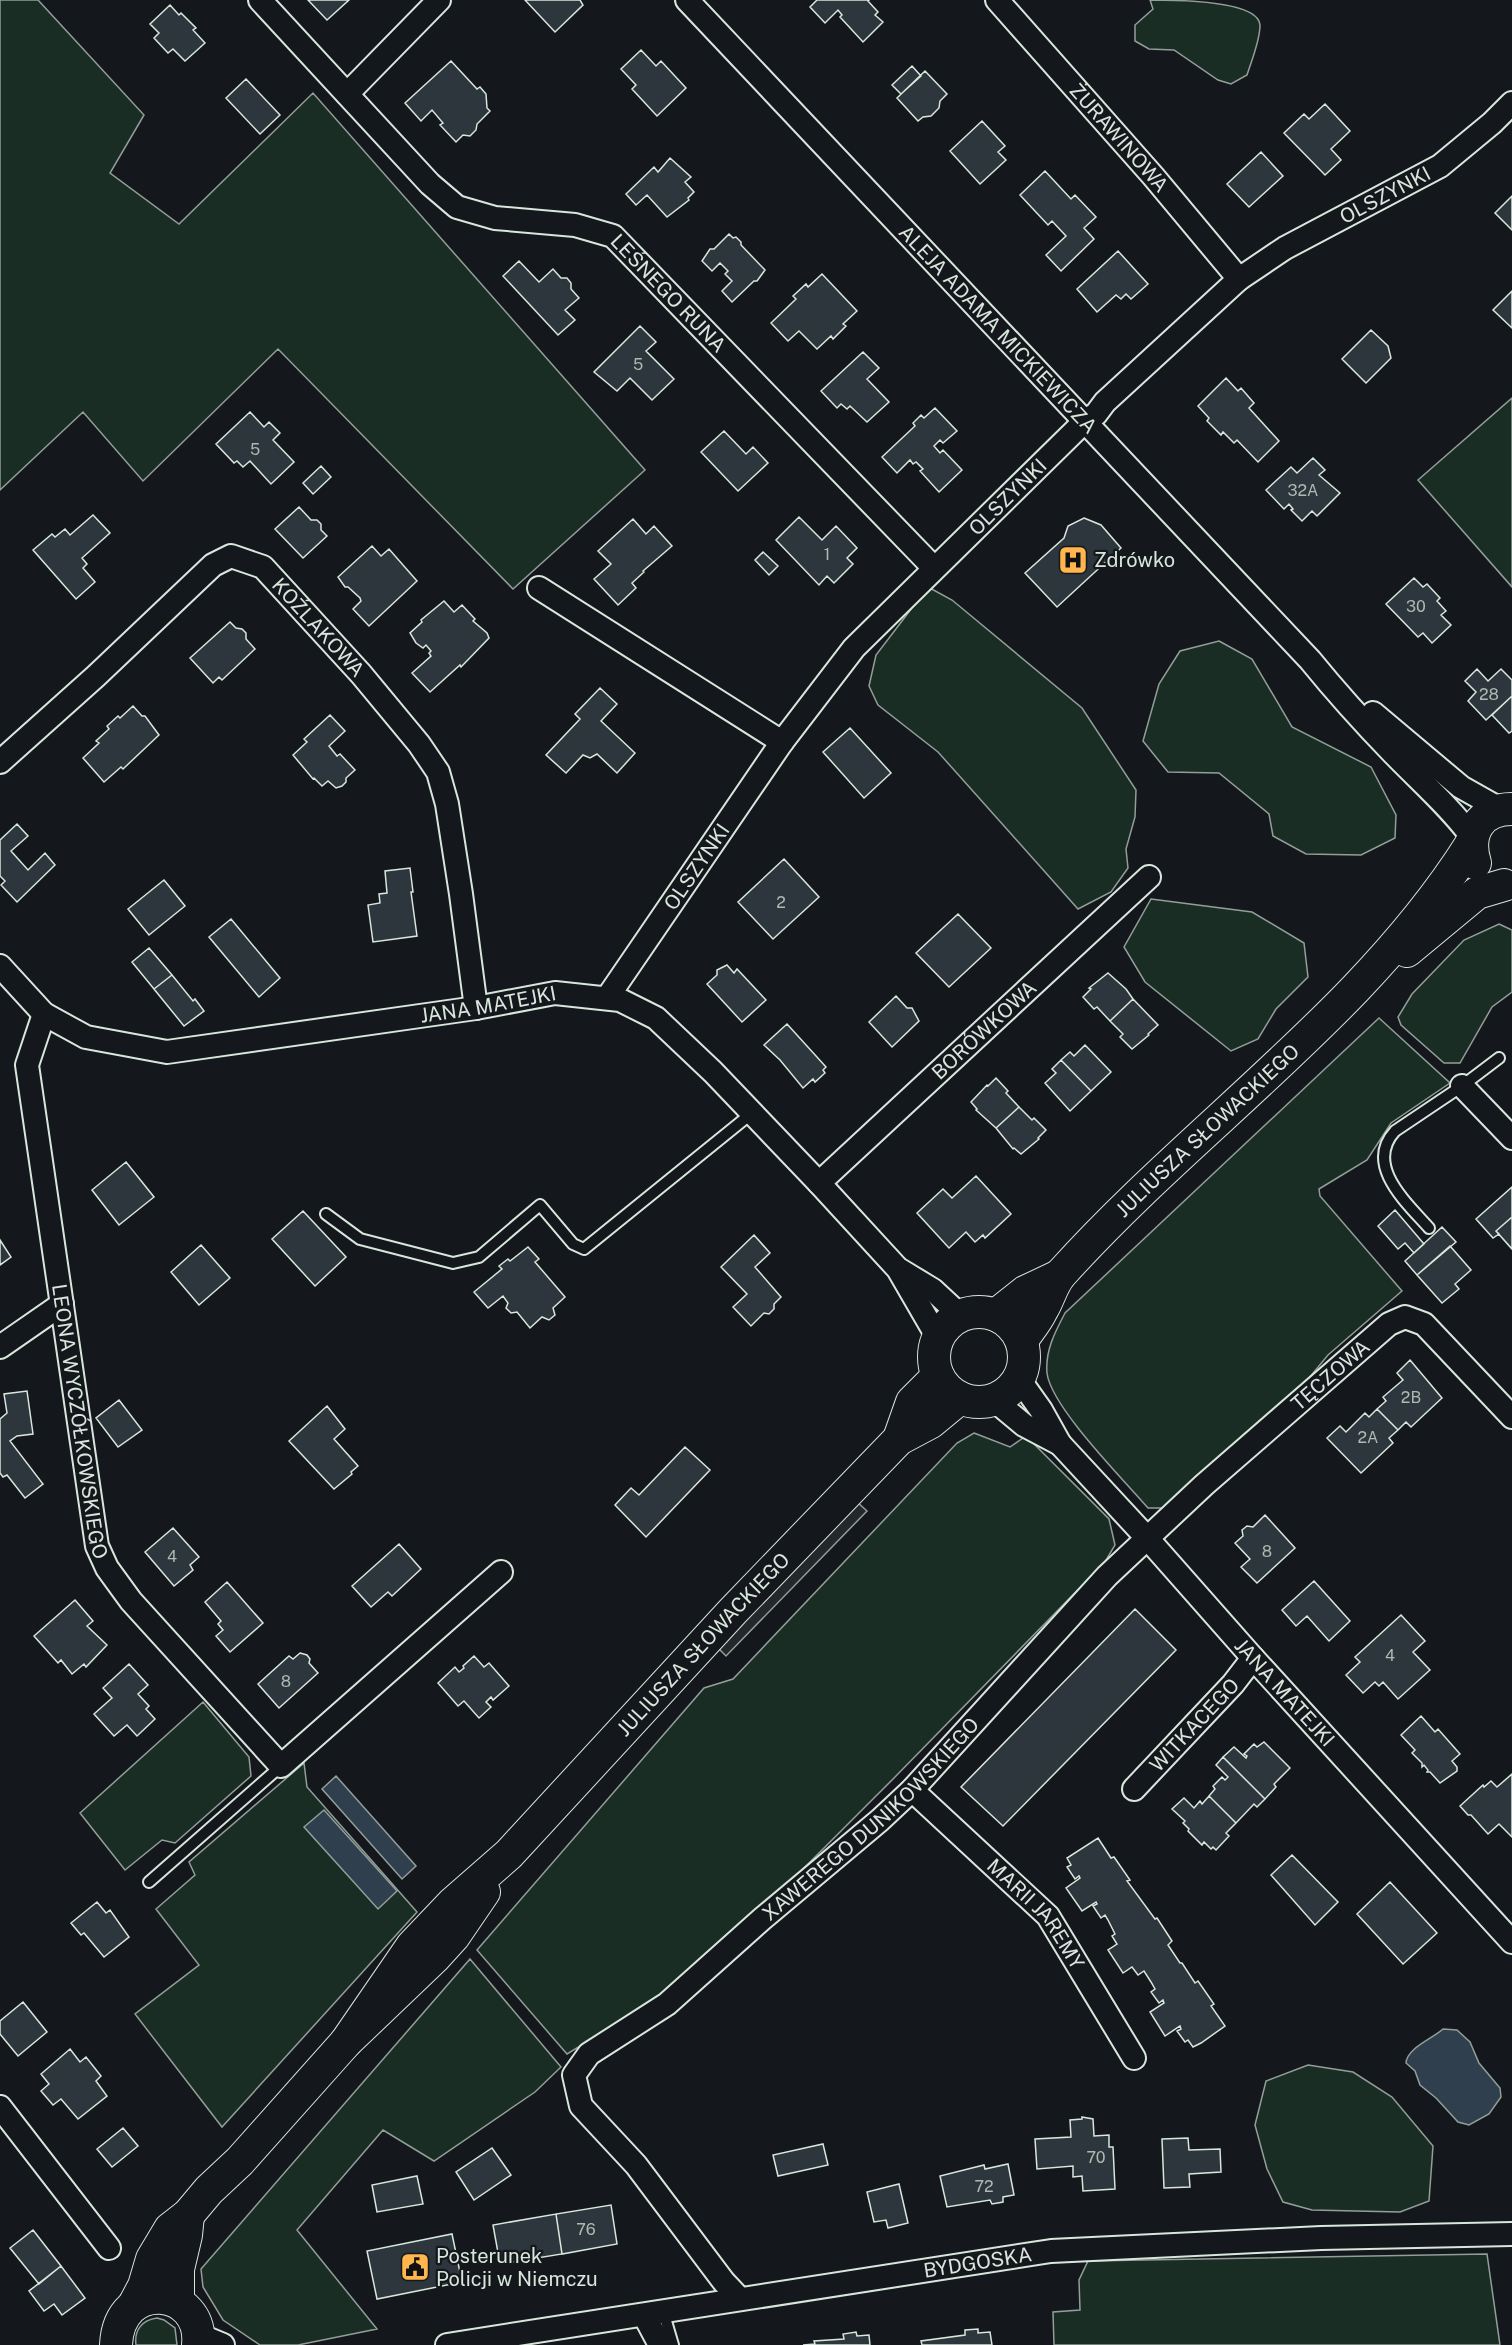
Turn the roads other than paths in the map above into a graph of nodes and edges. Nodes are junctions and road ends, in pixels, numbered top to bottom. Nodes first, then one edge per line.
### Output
1 (260, 0) edge
2 (438, 0) edge
3 (687, 0) edge
4 (997, 0) edge
5 (347, 94) junction
6 (1512, 103) edge
7 (1239, 279) junction
8 (1085, 421) junction
9 (934, 568) junction
10 (539, 588) dead end
11 (1310, 660) junction
12 (782, 742) junction
13 (0, 762) edge
14 (1506, 809) edge
15 (1472, 840) junction
16 (1149, 877) dead end
17 (1508, 885) edge
18 (0, 966) edge
19 (1358, 987) junction
20 (607, 998) junction
21 (476, 1008) junction
22 (44, 1014) junction
23 (1499, 1058) dead end
24 (1462, 1086) junction
25 (752, 1113) junction
26 (1512, 1138) edge
27 (819, 1183) junction
28 (326, 1214) dead end
29 (1429, 1228) dead end
30 (898, 1269) junction
31 (1059, 1276) junction
32 (62, 1304) junction
33 (996, 1315) junction
34 (961, 1316) junction
35 (938, 1338) junction
36 (1022, 1340) junction
37 (0, 1347) edge
38 (938, 1376) junction
39 (1019, 1379) junction
40 (960, 1398) junction
41 (994, 1400) junction
42 (1512, 1417) edge
43 (899, 1439) junction
44 (1060, 1444) junction
45 (1148, 1539) junction
46 (501, 1572) dead end
47 (1253, 1658) junction
48 (281, 1766) junction
49 (1134, 1789) dead end
50 (912, 1790) junction
51 (149, 1882) dead end
52 (1512, 1942) edge
53 (1134, 2058) dead end
54 (0, 2106) edge
55 (188, 2215) junction
56 (1512, 2234) edge
57 (109, 2248) dead end
58 (740, 2299) junction
59 (178, 2302) junction
60 (135, 2303) junction
61 (654, 2313) junction
62 (206, 2342) edge
63 (116, 2345) edge
64 (447, 2345) edge
65 (660, 2345) edge
66 (673, 2345) edge

1 - 5 street, LEŚNEGO RUNA
2 - 5 street
3 - 8 street, ALEJA ADAMA MICKIEWICZA
4 - 7 street, ŻURAWINOWA
5 - 9 street, LEŚNEGO RUNA
6 - 7 street, OLSZYNKI
7 - 8 street, OLSZYNKI
8 - 9 street, OLSZYNKI
8 - 11 street, ALEJA ADAMA MICKIEWICZA
9 - 12 street, OLSZYNKI
10 - 12 street
11 - 14 street, ALEJA ADAMA MICKIEWICZA
11 - 15 street, ALEJA ADAMA MICKIEWICZA
12 - 20 street, OLSZYNKI
13 - 21 street, KOŹLAKOWA
14 - 15 street, JULIUSZA SŁOWACKIEGO
15 - 17 street
15 - 19 street, JULIUSZA SŁOWACKIEGO
16 - 27 street, BORÓWKOWA
17 - 19 street, JULIUSZA SŁOWACKIEGO
18 - 22 street, JANA MATEJKI
19 - 31 street, JULIUSZA SŁOWACKIEGO
20 - 21 street, JANA MATEJKI
20 - 25 street, JANA MATEJKI
21 - 22 street, JANA MATEJKI
22 - 32 street, LEONA WYCZÓŁKOWSKIEGO
23 - 24 lane
24 - 26 street
24 - 29 lane
25 - 27 street, JANA MATEJKI
25 - 28 lane
27 - 30 street, JANA MATEJKI
30 - 34 street, JANA MATEJKI
30 - 35 street, JANA MATEJKI
31 - 33 street, JULIUSZA SŁOWACKIEGO
31 - 36 street, JULIUSZA SŁOWACKIEGO
32 - 37 street
32 - 48 street, LEONA WYCZÓŁKOWSKIEGO
33 - 34 street
33 - 36 street
34 - 35 street
35 - 38 street
36 - 39 street
38 - 40 street
38 - 43 street, JULIUSZA SŁOWACKIEGO
39 - 41 street
39 - 44 street, JANA MATEJKI
40 - 41 street
40 - 43 street, JULIUSZA SŁOWACKIEGO
41 - 44 street, JANA MATEJKI
42 - 45 street, TĘCZOWA
43 - 55 street, JULIUSZA SŁOWACKIEGO
44 - 45 street, JANA MATEJKI
45 - 47 street, JANA MATEJKI
45 - 50 street, XAWEREGO DUNIKOWSKIEGO
46 - 48 street
47 - 49 street, WITKACEGO
47 - 52 street, JANA MATEJKI
48 - 51 lane
50 - 53 street, MARII JAREMY
50 - 58 street, XAWEREGO DUNIKOWSKIEGO
54 - 57 street
55 - 59 street
55 - 60 street, JULIUSZA SŁOWACKIEGO
56 - 58 street, BYDGOSKA
58 - 61 street, BYDGOSKA
59 - 60 street
59 - 62 street
60 - 63 street, JULIUSZA SŁOWACKIEGO
61 - 64 street, BYDGOSKA
61 - 65 street
61 - 66 lane

